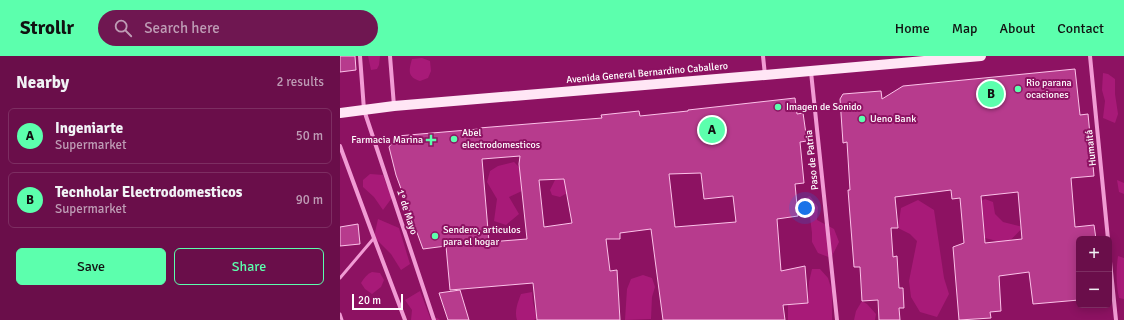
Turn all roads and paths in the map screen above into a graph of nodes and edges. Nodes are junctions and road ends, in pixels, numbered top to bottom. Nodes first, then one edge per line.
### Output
1 (360, 56) edge
2 (390, 56) edge
3 (764, 56) edge
4 (981, 56) edge
5 (1090, 56) edge
6 (899, 59) edge
7 (810, 71) junction
8 (765, 76) junction
9 (394, 106) junction
10 (364, 110) junction
11 (340, 113) edge
12 (340, 146) edge
13 (1108, 236) edge
14 (374, 238) junction
15 (1111, 272) edge
16 (340, 278) edge
17 (340, 314) edge
18 (342, 320) edge
19 (406, 320) edge
20 (434, 320) edge
21 (837, 320) edge
22 (1116, 320) edge

1 - 10 street, 1° de Mayo
2 - 9 street
3 - 8 street
4 - 6 main road, Avenida General Bernardino Caballero
5 - 13 street, Humaitá
6 - 7 main road, Avenida General Bernardino Caballero
7 - 8 main road, Avenida General Bernardino Caballero
7 - 21 street, Paso de Patria
8 - 9 main road, Avenida General Bernardino Caballero
9 - 10 main road, Avenida General Bernardino Caballero
10 - 11 main road, Avenida General Bernardino Caballero
10 - 20 street, 1° de Mayo
12 - 14 street
14 - 16 lane
14 - 19 street
15 - 22 street
17 - 18 lane

